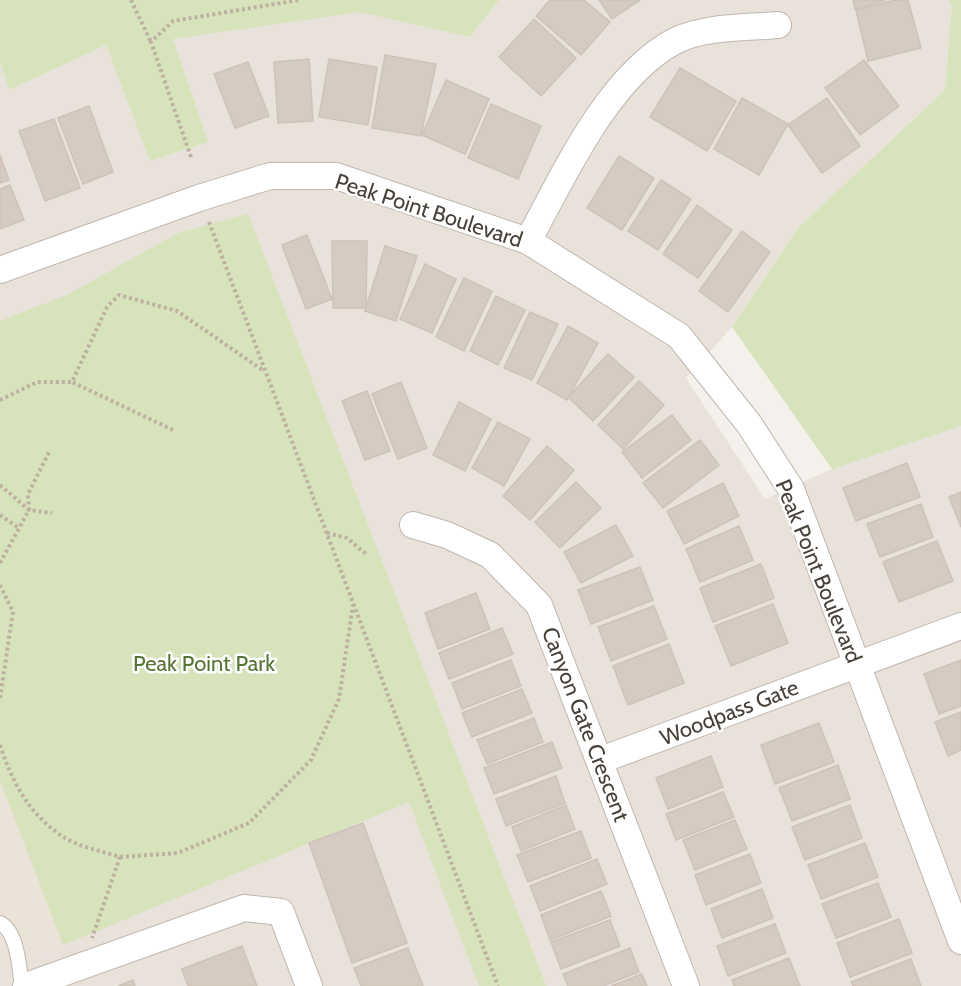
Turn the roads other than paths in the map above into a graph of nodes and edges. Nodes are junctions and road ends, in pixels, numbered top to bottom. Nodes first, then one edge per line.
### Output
1 (778, 25) dead end
2 (528, 241) junction
3 (0, 270) edge
4 (413, 525) dead end
5 (961, 626) edge
6 (857, 663) junction
7 (601, 760) junction
8 (0, 924) edge
9 (959, 932) edge
10 (24, 986) edge
11 (309, 986) edge
12 (686, 986) edge

1 - 2 street
2 - 3 street, Peak Point Boulevard
2 - 6 street, Peak Point Boulevard
4 - 7 street, Canyon Gate Crescent
5 - 6 street, Woodpass Gate
6 - 7 street, Woodpass Gate
6 - 9 street, Peak Point Boulevard
7 - 12 street, Canyon Gate Crescent
8 - 10 lane
10 - 11 street

